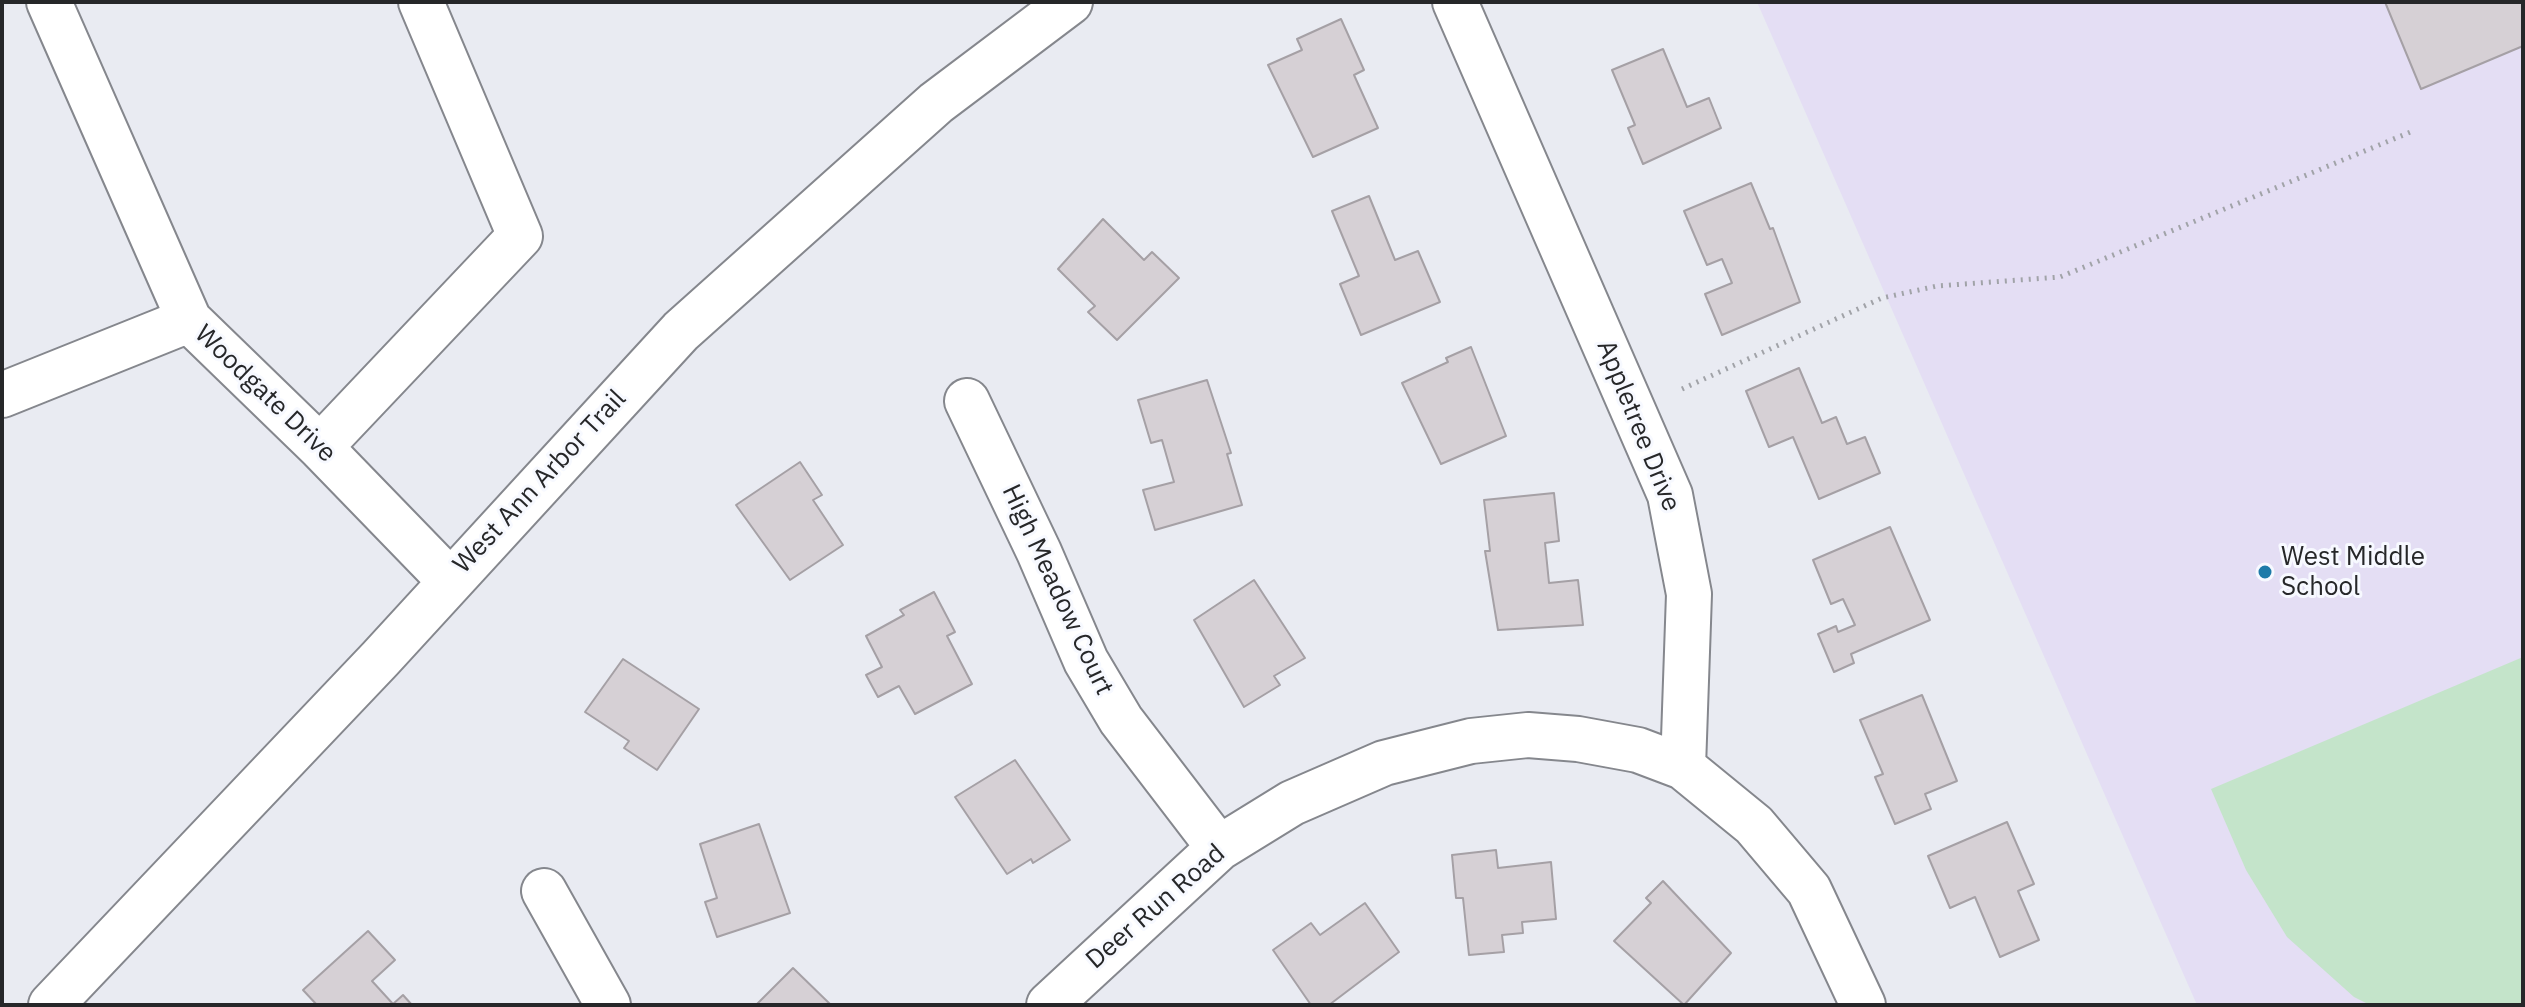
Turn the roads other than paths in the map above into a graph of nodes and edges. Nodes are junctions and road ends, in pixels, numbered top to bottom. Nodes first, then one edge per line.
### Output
1 (49, 2) edge
2 (421, 2) edge
3 (1070, 2) edge
4 (1455, 2) edge
5 (189, 320) junction
6 (2, 395) edge
7 (967, 401) dead end
8 (320, 447) junction
9 (449, 580) junction
10 (1683, 767) junction
11 (1219, 848) junction
12 (544, 891) dead end
13 (51, 1005) edge
14 (608, 1005) edge
15 (1049, 1005) edge
16 (1863, 1005) edge

1 - 5 street, Woodgate Drive
2 - 8 street
3 - 9 street, West Ann Arbor Trail
4 - 10 street, Appletree Drive
5 - 6 street
5 - 8 street, Woodgate Drive
7 - 11 street, High Meadow Court
8 - 9 street, Woodgate Drive
9 - 13 street, West Ann Arbor Trail
10 - 11 street, Deer Run Road
10 - 16 street
11 - 15 street, Deer Run Road
12 - 14 street

